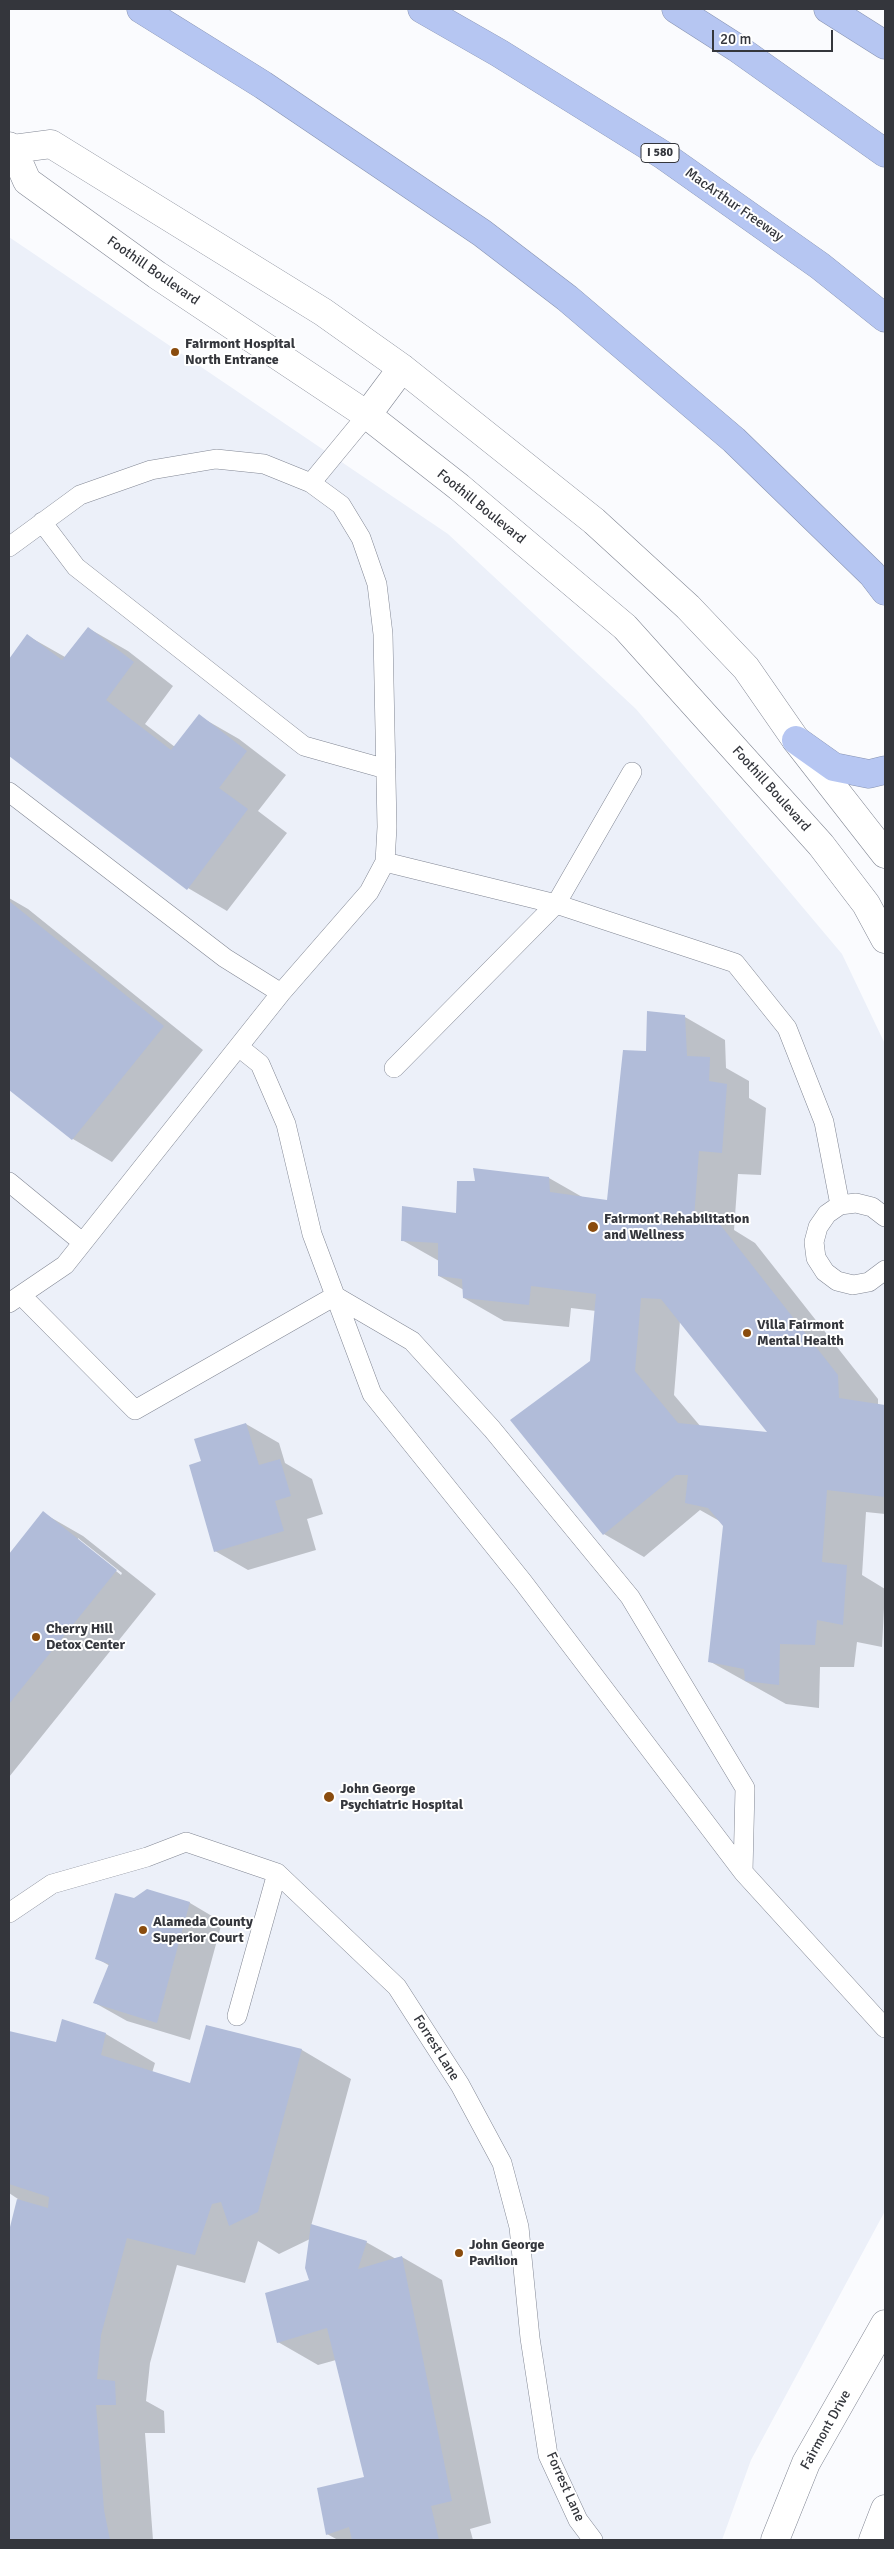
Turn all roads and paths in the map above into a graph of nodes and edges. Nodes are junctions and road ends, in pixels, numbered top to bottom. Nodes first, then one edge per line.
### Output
1 (141, 9) edge
2 (422, 9) edge
3 (676, 9) edge
4 (828, 9) edge
5 (885, 45) edge
6 (11, 148) edge
7 (885, 153) edge
8 (885, 318) edge
9 (402, 368) junction
10 (367, 415) junction
11 (311, 483) junction
12 (42, 522) junction
13 (9, 547) edge
14 (885, 591) edge
15 (796, 740) junction
16 (386, 769) junction
17 (885, 770) edge
18 (632, 772) dead end
19 (9, 792) edge
20 (885, 854) edge
21 (385, 862) junction
22 (556, 904) junction
23 (885, 939) edge
24 (282, 992) junction
25 (240, 1048) junction
26 (394, 1068) dead end
27 (9, 1182) edge
28 (840, 1205) junction
29 (885, 1217) edge
30 (82, 1242) junction
31 (885, 1270) edge
32 (335, 1296) junction
33 (15, 1299) edge
34 (743, 1872) junction
35 (277, 1873) junction
36 (9, 1913) edge
37 (236, 2016) dead end
38 (885, 2028) edge
39 (885, 2324) edge
40 (885, 2509) edge
41 (593, 2540) edge
42 (776, 2540) edge
43 (873, 2540) edge

1 - 14 highway
2 - 8 highway, MacArthur Freeway / I 580
3 - 7 highway
4 - 5 highway
6 - 9 main road, Foothill Boulevard
6 - 10 main road, Foothill Boulevard
9 - 10 main road
9 - 15 main road, Foothill Boulevard
10 - 11 lane
10 - 23 main road, Foothill Boulevard
11 - 12 lane
11 - 16 lane
12 - 13 lane
12 - 16 lane
15 - 17 highway
15 - 20 main road, Foothill Boulevard
16 - 21 lane
18 - 22 lane
19 - 24 lane
21 - 22 lane
21 - 24 lane
22 - 26 lane
22 - 28 lane
24 - 25 lane
25 - 30 lane
25 - 32 lane
27 - 30 lane
28 - 29 lane
28 - 31 lane
30 - 33 lane
32 - 33 lane
32 - 34 lane
32 - 34 lane
34 - 38 lane
35 - 36 lane, Forrest Lane
35 - 37 lane
35 - 41 lane, Forrest Lane
39 - 42 main road, Fairmont Drive
40 - 43 main road

